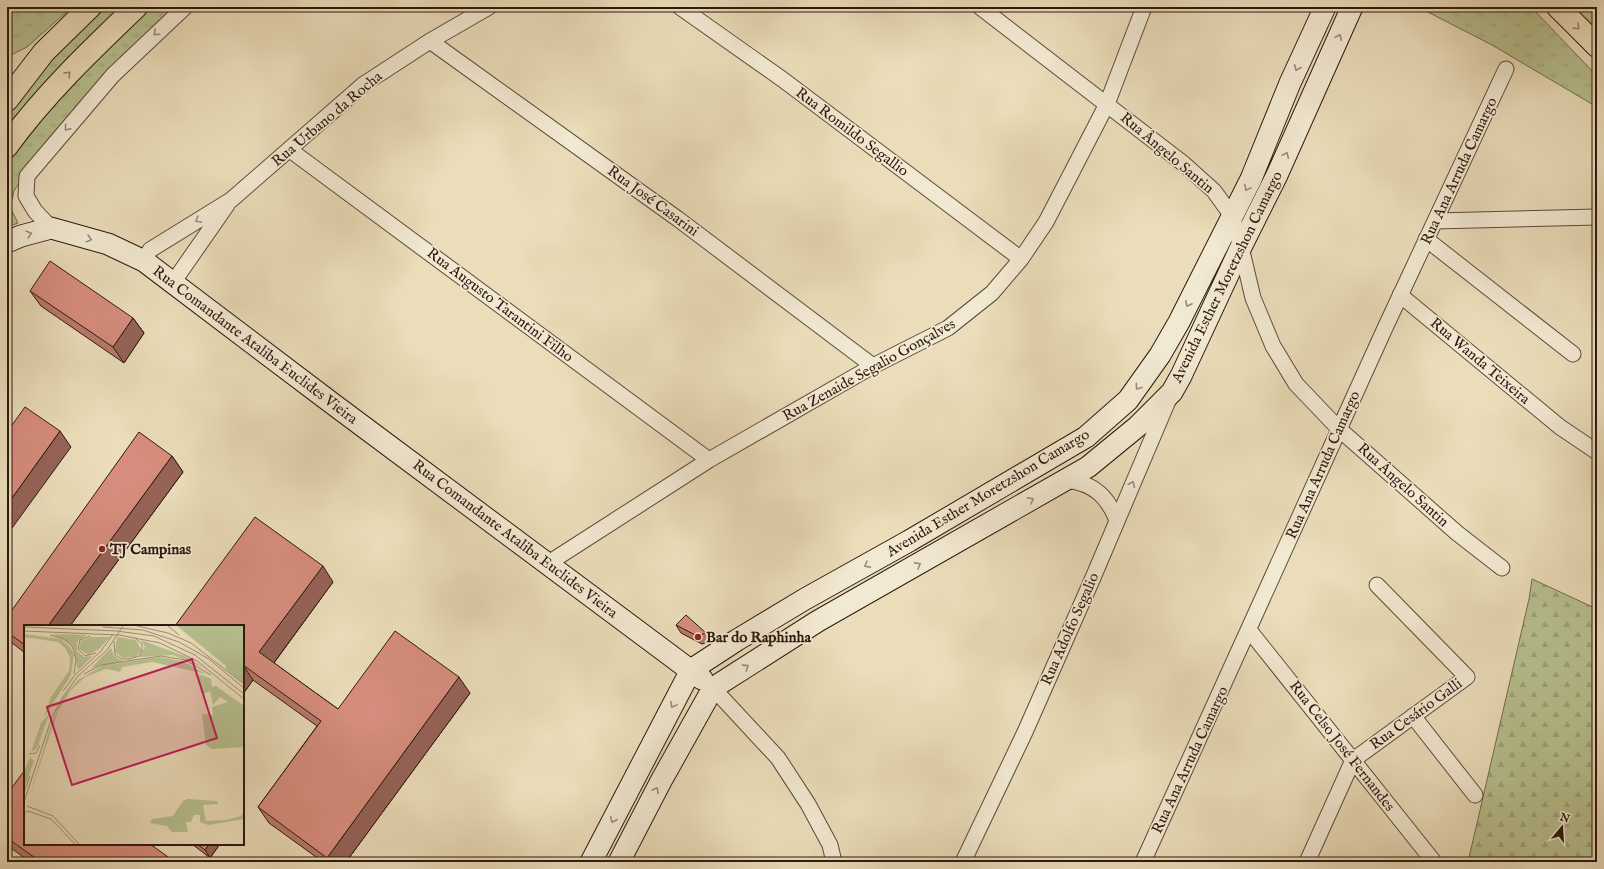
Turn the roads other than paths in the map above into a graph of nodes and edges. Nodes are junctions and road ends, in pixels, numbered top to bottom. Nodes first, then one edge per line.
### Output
1 (90, 7) edge
2 (136, 7) edge
3 (185, 7) edge
4 (489, 7) edge
5 (680, 7) edge
6 (980, 7) edge
7 (1144, 7) edge
8 (1325, 7) edge
9 (1352, 7) edge
10 (1558, 7) edge
11 (430, 41) junction
12 (1597, 46) edge
13 (1506, 69) dead end
14 (7, 100) edge
15 (1107, 104) junction
16 (7, 146) edge
17 (290, 150) junction
18 (231, 200) junction
19 (1232, 216) junction
20 (1597, 217) edge
21 (1435, 221) junction
22 (52, 228) junction
23 (1426, 239) junction
24 (7, 242) edge
25 (1241, 247) junction
26 (1022, 259) junction
27 (144, 261) junction
28 (172, 284) junction
29 (1400, 295) junction
30 (1573, 354) dead end
31 (873, 366) junction
32 (1172, 392) junction
33 (1339, 428) junction
34 (1597, 452) edge
35 (709, 460) junction
36 (1068, 480) junction
37 (1117, 520) junction
38 (547, 564) junction
39 (1502, 568) dead end
40 (1377, 585) dead end
41 (1249, 630) junction
42 (691, 670) junction
43 (714, 688) junction
44 (1413, 716) junction
45 (1353, 760) junction
46 (1475, 795) dead end
47 (591, 862) edge
48 (619, 862) edge
49 (834, 862) edge
50 (963, 862) edge
51 (1143, 862) edge
52 (1307, 862) edge
53 (1434, 862) edge

1 - 14 highway
16 -> 2 highway
3 -> 22 street
4 - 11 street, Rua Urbano da Rocha
5 - 26 street, Rua Romildo Segallio
6 - 15 street, Rua Ângelo Santin
7 - 15 street, Rua Zenaide Segalio Gonçalves
8 -> 19 street, Avenida Esther Moretzshon Camargo
25 -> 9 street, Avenida Esther Moretzshon Camargo
10 -> 12 highway
11 - 17 street, Rua Urbano da Rocha
11 - 31 street, Rua José Casarini
13 - 21 street, Rua Ana Arruda Camargo
15 - 19 street, Rua Ângelo Santin
15 - 26 street, Rua Zenaide Segalio Gonçalves
17 - 18 street, Rua Urbano da Rocha
17 - 35 street, Rua Augusto Tarantini Filho
18 -> 27 street, Rua Urbano da Rocha
18 - 28 street, Rua Urbano da Rocha
19 - 25 street, Rua Ângelo Santin
19 -> 42 street, Avenida Esther Moretzshon Camargo
20 - 21 street
21 - 23 street, Rua Ana Arruda Camargo
24 -> 22 street
22 -> 27 street, Rua Comandante Ataliba Euclides Vieira
23 - 29 street, Rua Ana Arruda Camargo
23 - 30 street
25 - 32 street, Avenida Esther Moretzshon Camargo
25 - 33 street, Rua Ângelo Santin
26 - 31 street, Rua Zenaide Segalio Gonçalves
27 - 28 street, Rua Comandante Ataliba Euclides Vieira
28 - 38 street, Rua Comandante Ataliba Euclides Vieira
29 - 33 street, Rua Ana Arruda Camargo
29 - 34 street, Rua Wanda Teixeira
31 - 35 street, Rua Zenaide Segalio Gonçalves
32 - 36 street, Avenida Esther Moretzshon Camargo
37 -> 32 street, Rua Adolfo Segalio
33 - 39 street, Rua Ângelo Santin
33 - 41 street, Rua Ana Arruda Camargo
35 - 38 street, Rua Zenaide Segalio Gonçalves
36 - 37 street
43 -> 36 street, Avenida Esther Moretzshon Camargo
37 - 50 street, Rua Adolfo Segalio
38 - 42 street, Rua Comandante Ataliba Euclides Vieira
40 - 44 street, Rua Cesário Galli
41 - 45 street, Rua Celso José Fernandes
41 - 51 street, Rua Ana Arruda Camargo
42 - 43 street, Rua Comandante Ataliba Euclides Vieira
42 -> 47 street, Avenida Esther Moretzshon Camargo
48 -> 43 street, Avenida Esther Moretzshon Camargo
43 - 49 street, Rua Comandante Ataliba Euclides Vieira
44 - 45 street, Rua Cesário Galli
44 - 46 street
45 - 52 street, Rua Cesário Galli
45 - 53 street, Rua Celso José Fernandes

